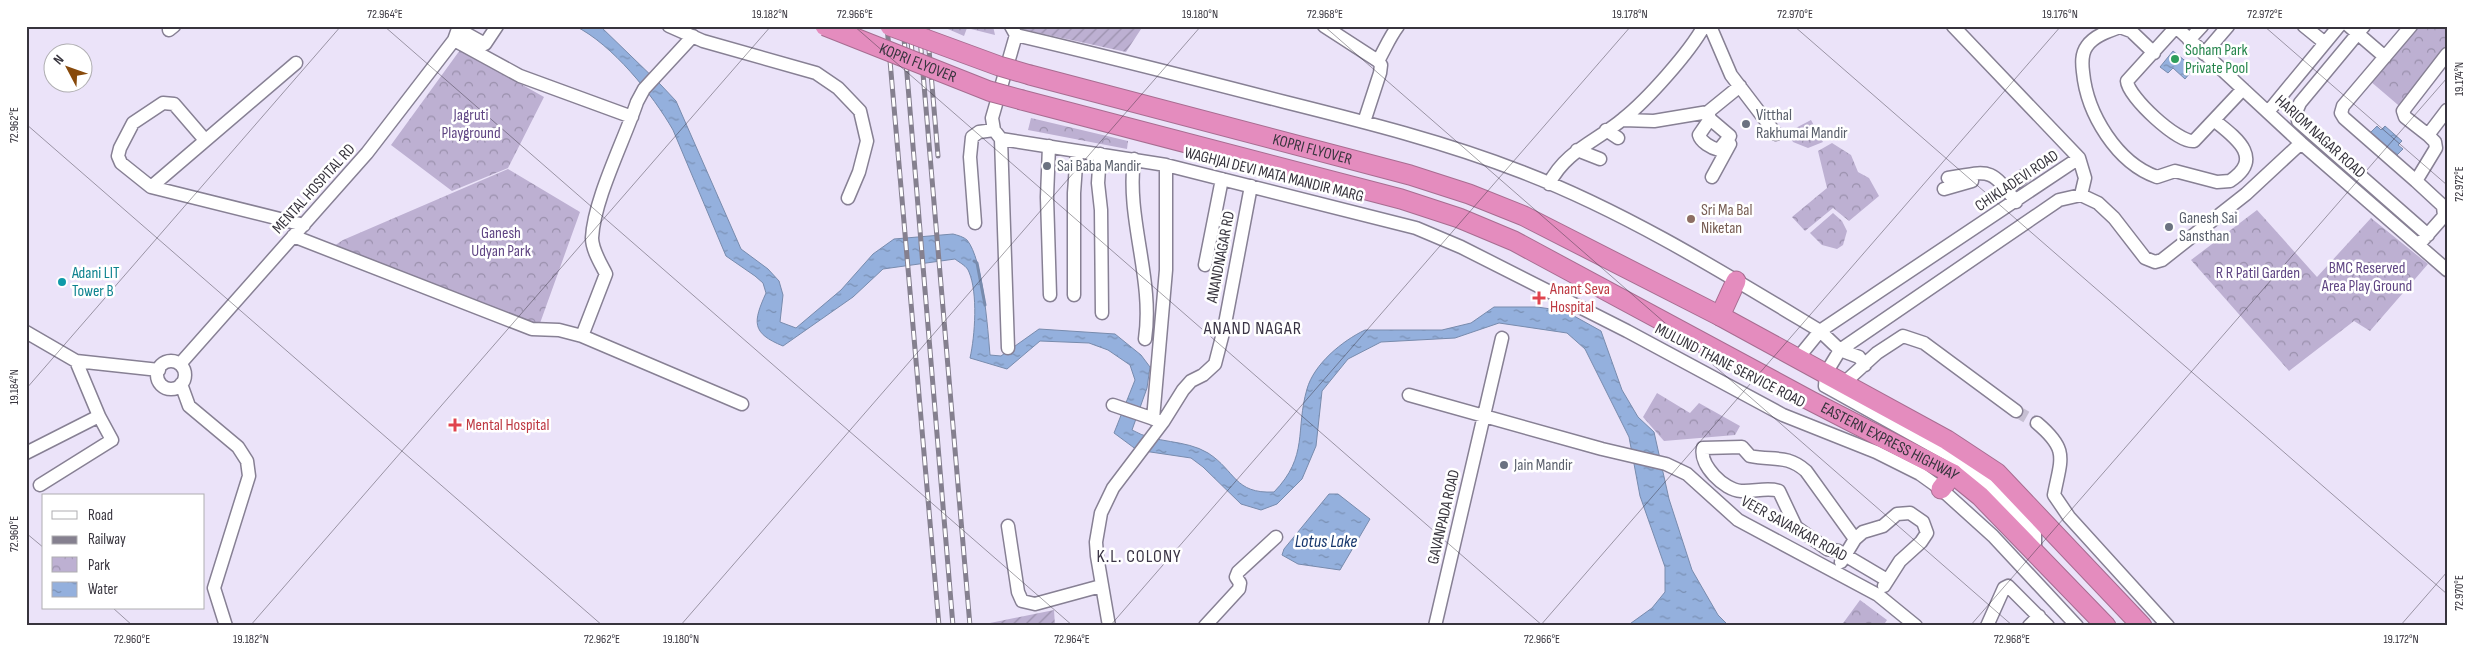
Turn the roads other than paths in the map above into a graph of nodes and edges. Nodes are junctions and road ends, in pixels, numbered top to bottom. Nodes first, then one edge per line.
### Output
1 (497, 26) edge
2 (825, 26) edge
3 (890, 26) edge
4 (1324, 26) edge
5 (1398, 26) edge
6 (1407, 26) edge
7 (1704, 26) edge
8 (1710, 26) edge
9 (1953, 26) edge
10 (2228, 26) edge
11 (2304, 26) edge
12 (2339, 26) edge
13 (2411, 26) edge
14 (672, 27) edge
15 (2175, 27) edge
16 (2357, 29) edge
17 (1014, 31) edge
18 (2196, 31) edge
19 (457, 32) edge
20 (693, 36) junction
21 (2325, 43) junction
22 (2154, 52) junction
23 (2204, 54) junction
24 (2447, 54) edge
25 (1381, 57) junction
26 (2385, 57) junction
27 (296, 63) dead end
28 (1740, 86) junction
29 (2243, 89) junction
30 (2447, 110) edge
31 (2268, 112) junction
32 (1710, 113) junction
33 (632, 117) junction
34 (1622, 120) junction
35 (2215, 120) junction
36 (1364, 122) junction
37 (1606, 130) junction
38 (997, 134) junction
39 (1776, 134) dead end
40 (2428, 135) junction
41 (1618, 138) dead end
42 (205, 140) junction
43 (2301, 143) junction
44 (1049, 146) junction
45 (1577, 150) junction
46 (1077, 151) junction
47 (1100, 154) junction
48 (2079, 158) junction
49 (1134, 159) junction
50 (1600, 159) dead end
51 (1166, 164) junction
52 (2024, 176) dead end
53 (1712, 177) dead end
54 (1222, 179) junction
55 (2416, 181) junction
56 (1549, 184) junction
57 (1251, 186) junction
58 (151, 187) junction
59 (2006, 190) junction
60 (2081, 196) junction
61 (848, 198) dead end
62 (2013, 204) junction
63 (975, 223) dead end
64 (304, 225) junction
65 (2428, 235) junction
66 (293, 236) junction
67 (2419, 246) junction
68 (1204, 265) dead end
69 (2447, 270) edge
70 (1736, 281) junction
71 (1050, 295) dead end
72 (1074, 295) dead end
73 (1634, 307) joint
74 (1102, 313) dead end
75 (1720, 316) junction
76 (1626, 331) joint
77 (1820, 331) junction
78 (26, 332) edge
79 (582, 336) junction
80 (1502, 338) dead end
81 (1145, 339) dead end
82 (1008, 348) dead end
83 (1840, 350) junction
84 (1798, 358) junction
85 (76, 361) junction
86 (180, 364) junction
87 (1865, 365) junction
88 (158, 370) junction
89 (1826, 373) junction
90 (1844, 383) junction
91 (181, 384) junction
92 (1409, 395) dead end
93 (742, 404) dead end
94 (1113, 405) dead end
95 (2016, 411) tunnel mouth
96 (1483, 414) junction
97 (99, 416) junction
98 (1158, 420) junction
99 (2037, 423) tunnel mouth
100 (26, 453) edge
101 (1947, 481) junction
102 (40, 485) dead end
103 (1732, 488) junction
104 (1720, 505) junction
105 (1008, 526) dead end
106 (1276, 537) dead end
107 (1855, 539) junction
108 (2035, 552) junction
109 (1846, 554) junction
110 (1836, 570) junction
111 (1887, 580) junction
112 (1101, 586) junction
113 (1878, 595) junction
114 (2068, 615) junction
115 (2039, 616) junction
116 (226, 626) edge
117 (1109, 626) edge
118 (1205, 626) edge
119 (1435, 626) edge
120 (1916, 626) edge
121 (1987, 626) edge
122 (2029, 626) edge
123 (2048, 626) edge
124 (2056, 626) edge
125 (2077, 626) edge
126 (2106, 626) edge
127 (2142, 626) edge
128 (2168, 626) edge

1 - 19 street
2 - 73 highway, KOPRI FLYOVER, bridge
3 - 75 highway, KOPRI FLYOVER, bridge
4 - 25 street
5 - 25 street
6 - 25 street
7 - 34 street
8 - 28 street
9 - 48 street, CHIKLADEVI ROAD
10 - 23 street
11 - 21 street
12 - 21 street
13 - 26 street
14 - 20 street
15 - 18 street, HARIOM NAGAR ROAD
15 - 22 street
16 - 26 street
16 - 65 street
17 - 36 street
17 - 38 street
18 - 23 street, HARIOM NAGAR ROAD
19 - 33 street
19 - 64 street, MENTAL HOSPITAL RD
20 - 33 street
20 - 61 street
21 - 31 street
22 - 35 street
22 - 35 street
23 - 29 street, HARIOM NAGAR ROAD
24 - 40 street
25 - 36 street
26 - 55 street
27 - 42 street
28 - 32 street
28 - 39 street
29 - 31 street, HARIOM NAGAR ROAD
29 - 35 street
30 - 40 street
31 - 43 street, HARIOM NAGAR ROAD
32 - 34 street
32 - 53 street
33 - 79 street
34 - 37 street
36 - 56 street
37 - 41 street
37 - 45 street
38 - 44 street, WAGHJAI DEVI MATA MANDIR MARG
38 - 63 street
38 - 82 street
40 - 55 street
42 - 58 street
42 - 58 street
43 - 60 street
43 - 67 street, HARIOM NAGAR ROAD
44 - 46 street, WAGHJAI DEVI MATA MANDIR MARG
44 - 71 street
45 - 50 street
45 - 56 street
46 - 47 street, WAGHJAI DEVI MATA MANDIR MARG
46 - 72 street
47 - 49 street, WAGHJAI DEVI MATA MANDIR MARG
47 - 74 street
48 - 60 street
48 - 62 street, CHIKLADEVI ROAD
49 - 51 street, WAGHJAI DEVI MATA MANDIR MARG
49 - 81 street
51 - 54 street, WAGHJAI DEVI MATA MANDIR MARG
51 - 98 street
52 - 59 street
54 - 57 street, WAGHJAI DEVI MATA MANDIR MARG
54 - 68 street
55 - 65 street
56 - 70 street
57 - 76 street, WAGHJAI DEVI MATA MANDIR MARG
57 - 98 street, ANANDNAGAR RD
58 - 64 street
59 - 62 street
59 - 62 street
60 - 83 street
62 - 77 street, CHIKLADEVI ROAD
64 - 66 street, MENTAL HOSPITAL RD
65 - 67 street
66 - 79 street
66 - 86 street, MENTAL HOSPITAL RD
67 - 69 street, HARIOM NAGAR ROAD
70 - 75 highway
70 - 77 street
73 - 101 highway, EASTERN EXPRESS HIGHWAY
75 - 84 highway, EASTERN EXPRESS HIGHWAY
76 - 101 street, MULUND THANE SERVICE ROAD
77 - 83 street
77 - 84 street, CHIKLADEVI ROAD
78 - 85 street
79 - 93 street
80 - 96 street, GAVANPADA ROAD
83 - 87 street
83 - 89 street
84 - 89 highway, EASTERN EXPRESS HIGHWAY
85 - 88 street
85 - 97 street
86 - 88 street
86 - 91 street
87 - 90 street
87 - 95 street
88 - 91 street
89 - 90 highway, EASTERN EXPRESS HIGHWAY
89 - 108 street
90 - 127 highway, EASTERN EXPRESS HIGHWAY
91 - 116 street
92 - 96 street, VEER SAVARKAR ROAD
94 - 98 street
96 - 104 street, VEER SAVARKAR ROAD
96 - 119 street, GAVANPADA ROAD
97 - 100 street
97 - 102 street
98 - 112 street, ANANDNAGAR RD
99 - 128 street
101 - 108 highway, EASTERN EXPRESS HIGHWAY
101 - 114 street, MULUND THANE SERVICE ROAD
103 - 104 street
103 - 107 street
103 - 109 street
104 - 110 street, VEER SAVARKAR ROAD
105 - 112 street
106 - 118 street
107 - 109 street
107 - 111 street
108 - 126 highway, EASTERN EXPRESS HIGHWAY
109 - 110 street
109 - 111 street
110 - 113 street, VEER SAVARKAR ROAD
111 - 113 street
112 - 117 street, ANANDNAGAR RD
113 - 120 street, VEER SAVARKAR ROAD
114 - 124 street
114 - 125 street, MULUND THANE SERVICE ROAD
115 - 121 street
115 - 122 street
115 - 123 street

